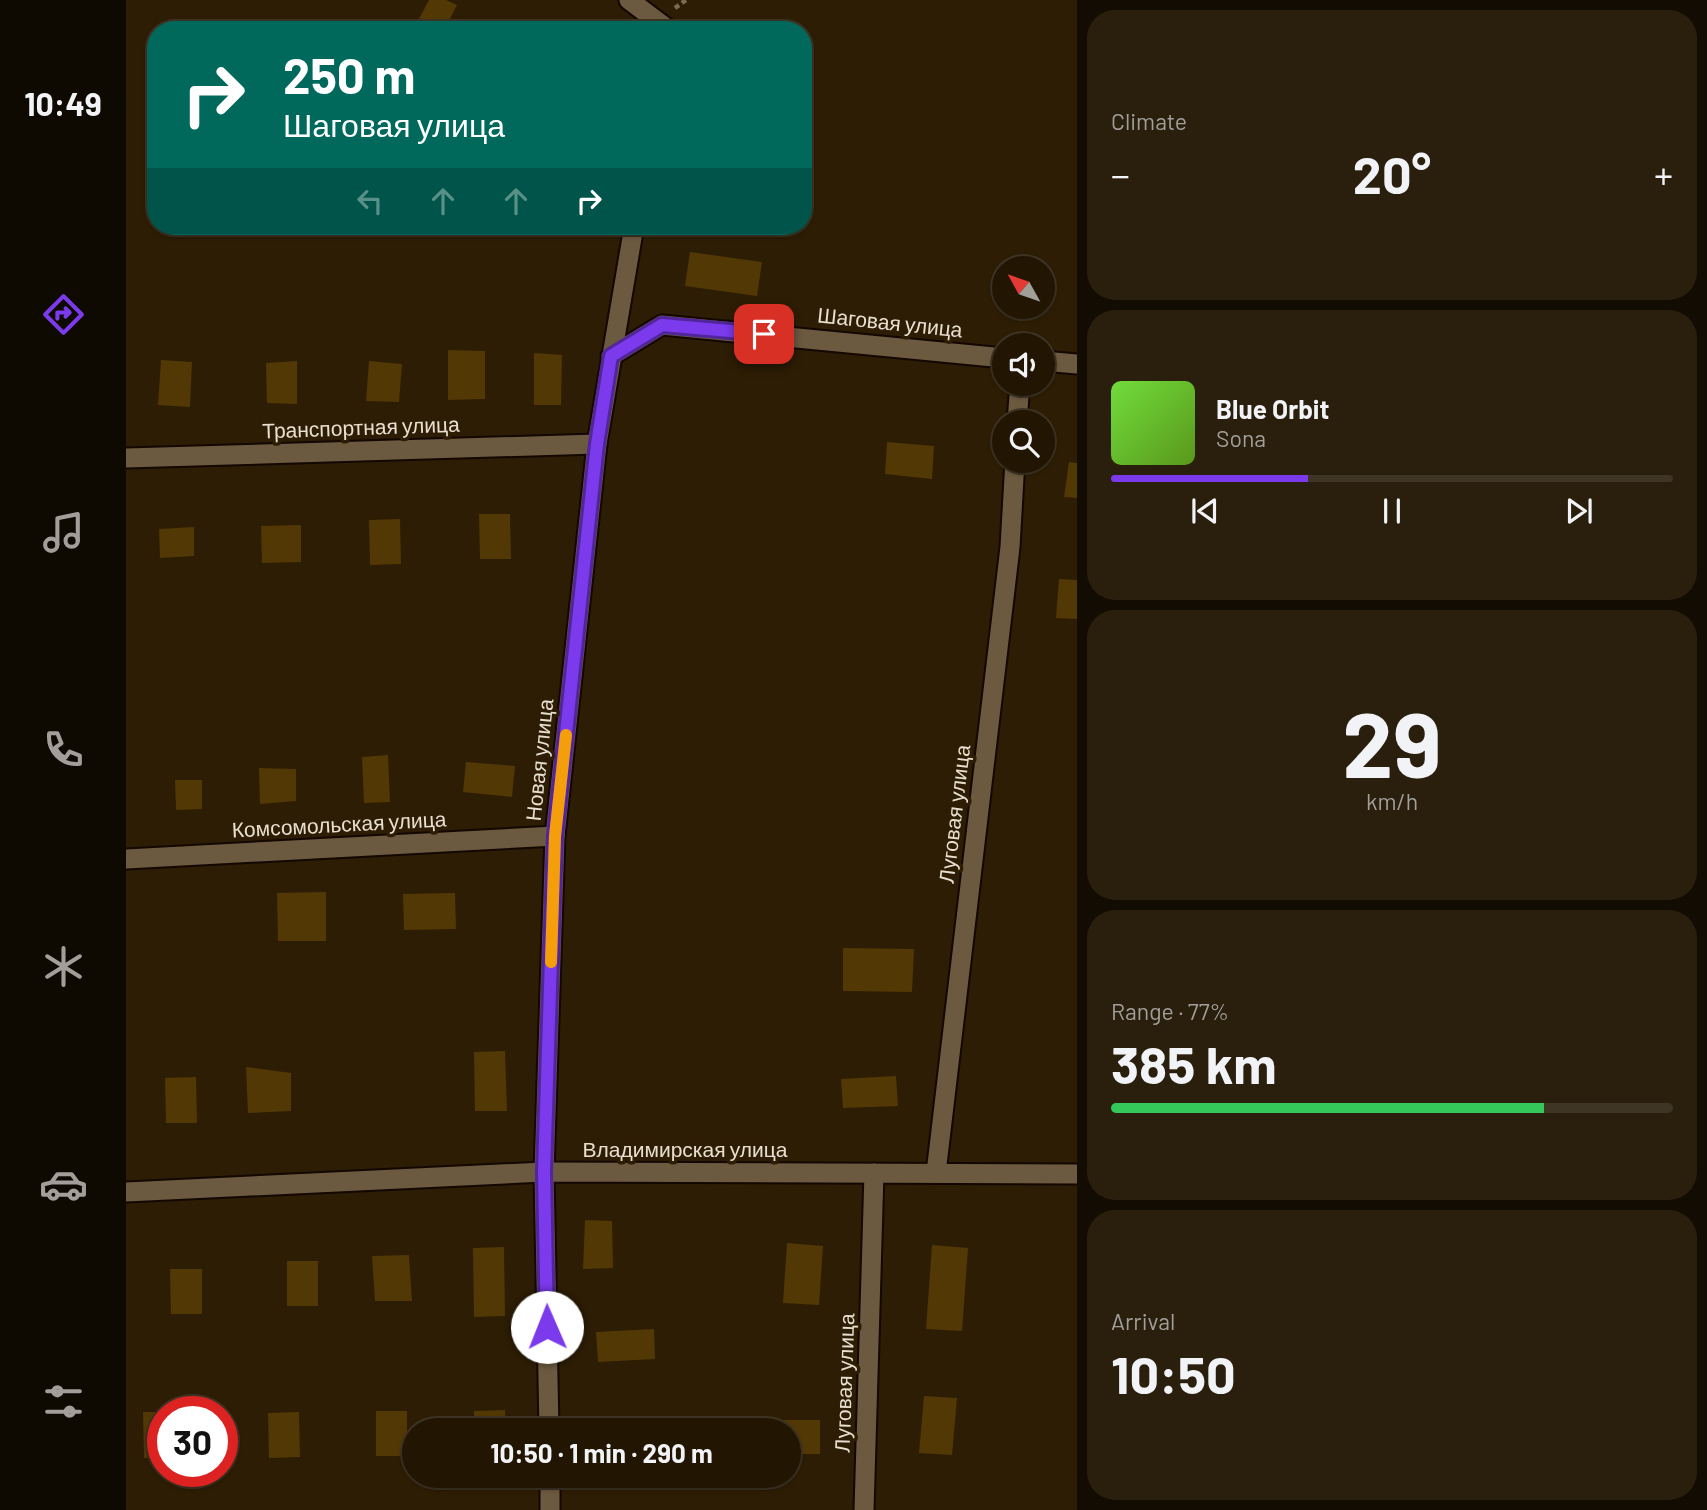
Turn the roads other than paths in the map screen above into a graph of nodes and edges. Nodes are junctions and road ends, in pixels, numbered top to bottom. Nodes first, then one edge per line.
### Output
1 (629, 0) edge
2 (656, 21) edge
3 (632, 235) edge
4 (611, 356) junction
5 (992, 357) edge
6 (1055, 362) edge
7 (1077, 364) edge
8 (597, 444) junction
9 (126, 458) edge
10 (1014, 473) edge
11 (555, 836) junction
12 (126, 859) edge
13 (544, 1172) junction
14 (874, 1173) junction
15 (936, 1173) junction
16 (1077, 1174) edge
17 (126, 1192) edge
18 (549, 1418) edge
19 (550, 1488) edge
20 (550, 1510) edge
21 (864, 1510) edge

1 - 2 street
3 - 4 street, Новая улица
4 - 5 street, Шаговая улица
4 - 8 street, Новая улица
6 - 7 street
8 - 9 street, Транспортная улица
8 - 11 street, Новая улица
10 - 15 street, Луговая улица
11 - 12 street, Комсомольская улица
11 - 13 street, Новая улица
13 - 14 street, Владимирская улица
13 - 17 street, Владимирская улица
13 - 18 street, Новая улица
14 - 15 street, Владимирская улица
14 - 21 street, Луговая улица
15 - 16 street, Владимирская улица
19 - 20 street

